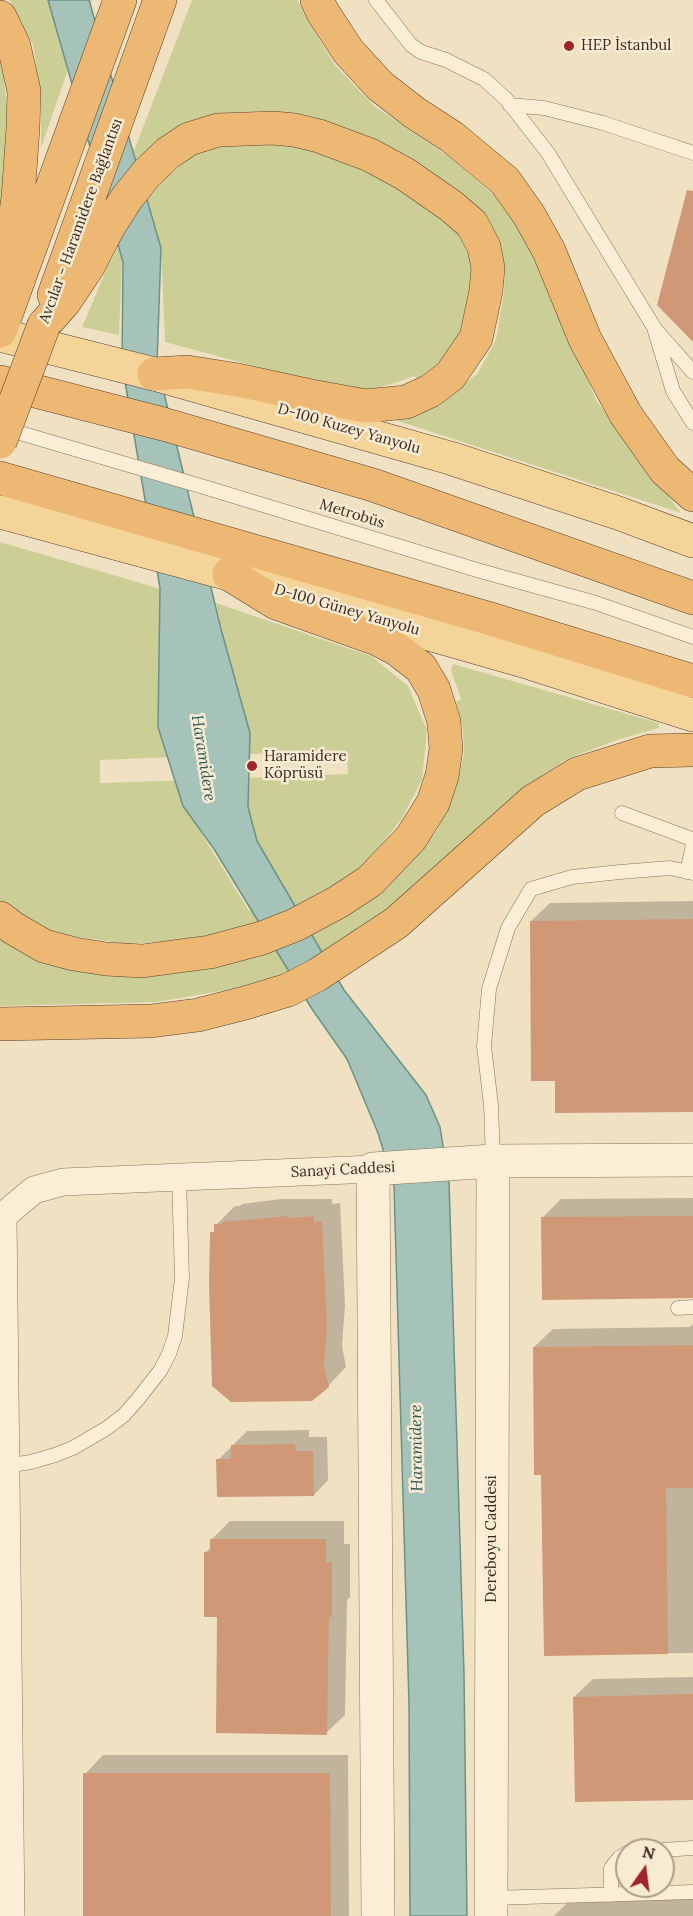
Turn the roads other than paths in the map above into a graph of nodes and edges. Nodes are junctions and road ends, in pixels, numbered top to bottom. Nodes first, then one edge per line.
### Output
1 (120, 0) edge
2 (160, 0) edge
3 (172, 0) edge
4 (317, 0) edge
5 (376, 0) edge
6 (0, 17) edge
7 (130, 85) junction
8 (510, 105) junction
9 (693, 153) edge
10 (44, 325) junction
11 (2, 328) edge
12 (655, 329) junction
13 (693, 372) edge
14 (154, 374) junction
15 (0, 382) edge
16 (693, 423) edge
17 (0, 427) edge
18 (0, 442) edge
19 (0, 478) edge
20 (693, 495) edge
21 (0, 512) edge
22 (693, 541) edge
23 (229, 574) junction
24 (693, 598) edge
25 (693, 637) edge
26 (693, 681) edge
27 (693, 715) edge
28 (693, 750) edge
29 (622, 813) dead end
30 (690, 873) edge
31 (0, 918) edge
32 (0, 1024) edge
33 (693, 1160) edge
34 (493, 1161) junction
35 (373, 1169) junction
36 (179, 1177) junction
37 (678, 1308) dead end
38 (693, 1308) edge
39 (6, 1466) junction
40 (693, 1848) edge
41 (675, 1849) edge
42 (615, 1863) edge
43 (693, 1892) edge
44 (611, 1895) junction
45 (491, 1907) edge
46 (11, 1916) edge
47 (378, 1916) edge

1 - 11 highway
2 - 7 highway, Avcılar - Haramidere Bağlantısı
3 - 7 highway
4 - 20 highway
5 - 8 lane
6 - 11 highway
7 - 10 highway, Avcılar - Haramidere Bağlantısı
8 - 9 lane
8 - 12 lane
10 - 14 highway
10 - 18 highway, Avcılar - Haramidere Bağlantısı, bridge
11 - 14 main road, D-100 Kuzey Yanyolu
12 - 13 lane
12 - 16 lane
14 - 22 main road, D-100 Kuzey Yanyolu
15 - 24 highway
17 - 25 lane, Metrobüs
19 - 26 highway
21 - 23 main road, D-100 Güney Yanyolu
23 - 27 main road, D-100 Güney Yanyolu
23 - 31 highway
28 - 32 highway
29 - 30 lane
30 - 34 lane
33 - 34 street, Sanayi Caddesi
34 - 35 street, Sanayi Caddesi
34 - 45 street, Dereboyu Caddesi
35 - 36 street, Sanayi Caddesi
35 - 47 street
36 - 39 lane
36 - 39 street, Sanayi Caddesi
37 - 38 lane
39 - 46 street
40 - 41 lane
42 - 44 lane
43 - 44 lane
44 - 45 lane

